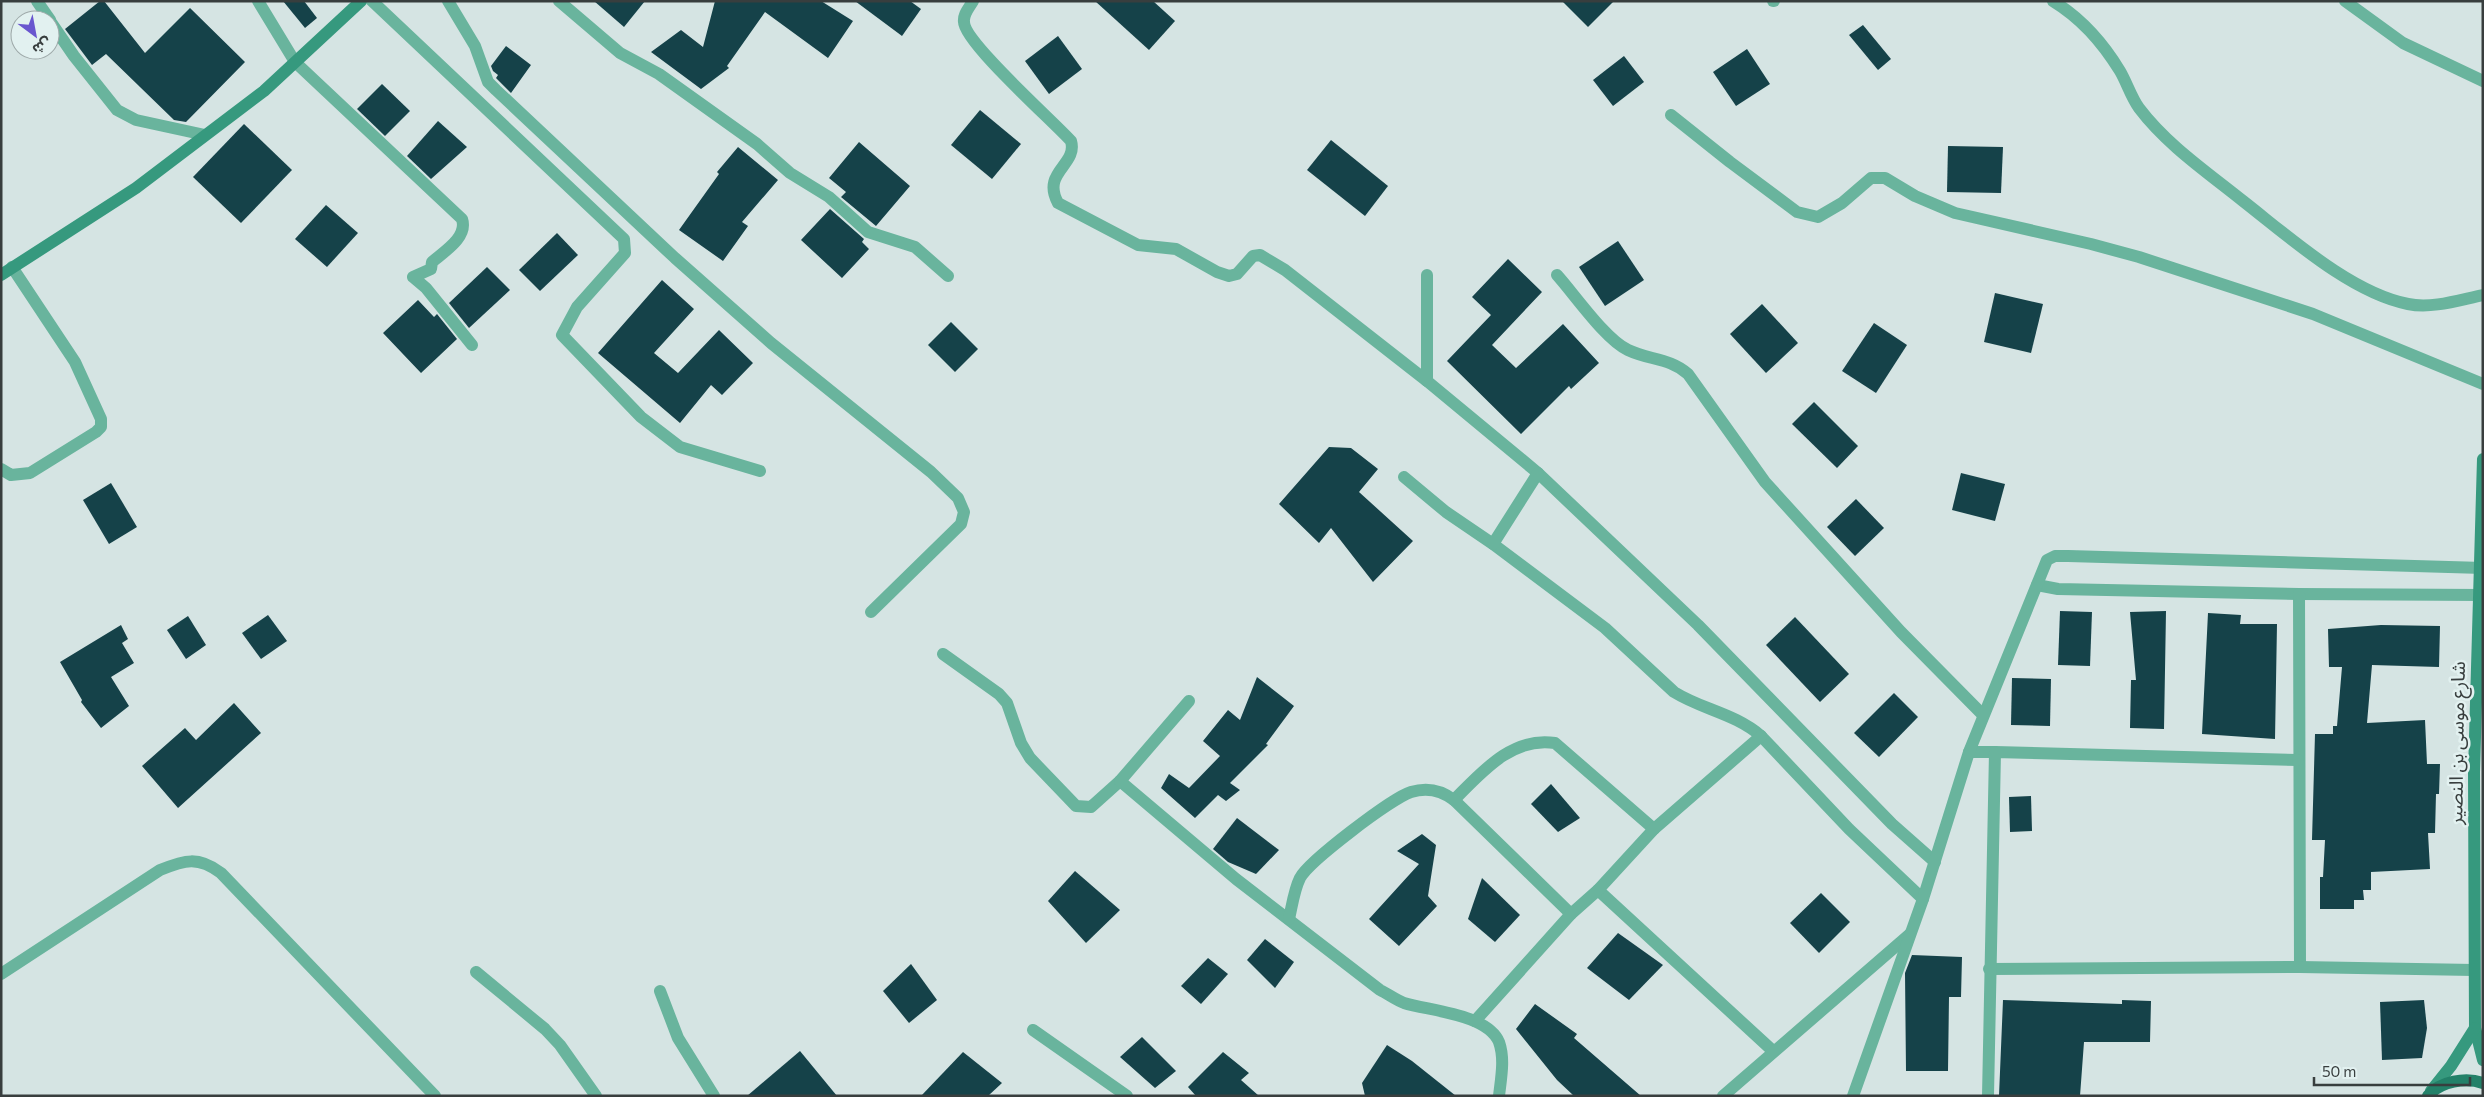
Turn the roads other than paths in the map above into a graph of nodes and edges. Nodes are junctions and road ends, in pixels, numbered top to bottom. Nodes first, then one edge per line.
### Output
1 (258, 1) edge
2 (361, 1) edge
3 (372, 1) edge
4 (448, 1) edge
5 (559, 1) edge
6 (973, 1) edge
7 (2053, 1) edge
8 (2345, 1) edge
9 (60, 35) edge
10 (295, 62) junction
11 (2483, 81) edge
12 (1671, 115) dead end
13 (205, 136) junction
14 (7, 271) edge
15 (1427, 275) dead end
16 (1557, 275) dead end
17 (948, 276) dead end
18 (2483, 294) edge
19 (472, 345) dead end
20 (1427, 381) junction
21 (2483, 384) edge
22 (2483, 459) edge
23 (1, 469) edge
24 (760, 471) dead end
25 (1538, 473) junction
26 (1404, 477) dead end
27 (1493, 544) junction
28 (2480, 568) edge
29 (2037, 585) junction
30 (2299, 594) junction
31 (2480, 595) edge
32 (871, 612) dead end
33 (943, 654) dead end
34 (1188, 701) dead end
35 (1983, 715) junction
36 (1762, 736) junction
37 (1969, 752) junction
38 (1995, 752) junction
39 (2298, 760) junction
40 (2478, 772) edge
41 (1120, 781) junction
42 (1454, 800) junction
43 (1654, 829) junction
44 (1935, 862) junction
45 (1598, 890) junction
46 (1923, 899) junction
47 (1571, 914) junction
48 (1289, 919) junction
49 (1910, 934) junction
50 (2300, 968) junction
51 (1989, 969) junction
52 (2474, 970) junction
53 (476, 972) dead end
54 (1, 974) edge
55 (660, 991) dead end
56 (1475, 1021) junction
57 (2475, 1028) junction
58 (1033, 1030) dead end
59 (1772, 1052) junction
60 (2483, 1060) edge
61 (2483, 1083) edge
62 (2430, 1094) edge
63 (434, 1096) edge
64 (596, 1096) edge
65 (714, 1096) edge
66 (1127, 1096) edge
67 (1499, 1096) edge
68 (1723, 1096) edge
69 (1853, 1096) edge
70 (1988, 1096) edge

1 - 10 street
2 - 10 street
3 - 24 street
4 - 32 street
5 - 17 street
6 - 20 street
7 - 18 street
8 - 11 street
9 - 13 street
10 - 13 street
10 - 19 street
12 - 21 street
13 - 14 street
14 - 23 street
15 - 20 street
16 - 35 street
20 - 25 street
22 - 28 street, شارع موسى بن النصير
25 - 27 street
25 - 44 street
26 - 27 street
27 - 36 street
28 - 29 street
28 - 31 street, شارع موسى بن النصير
29 - 30 street
29 - 35 street
30 - 31 street
30 - 39 street
31 - 40 street, شارع موسى بن النصير
33 - 41 street
34 - 41 street
35 - 37 street
36 - 43 street
36 - 46 street
37 - 38 street
37 - 44 street
38 - 39 street
38 - 51 street
39 - 50 street
40 - 52 street, شارع موسى بن النصير
41 - 48 street
42 - 43 street
42 - 47 street
42 - 48 street
43 - 45 street
44 - 46 street
45 - 47 street
45 - 59 street
46 - 49 street
47 - 56 street
48 - 56 street
49 - 59 street
49 - 69 street
50 - 51 street
50 - 52 street
51 - 70 street
52 - 57 street, شارع موسى بن النصير
53 - 64 street
54 - 63 street
55 - 65 street
56 - 67 street
57 - 60 street, شارع موسى بن النصير
57 - 62 street
58 - 66 street
59 - 68 street
61 - 62 main road

